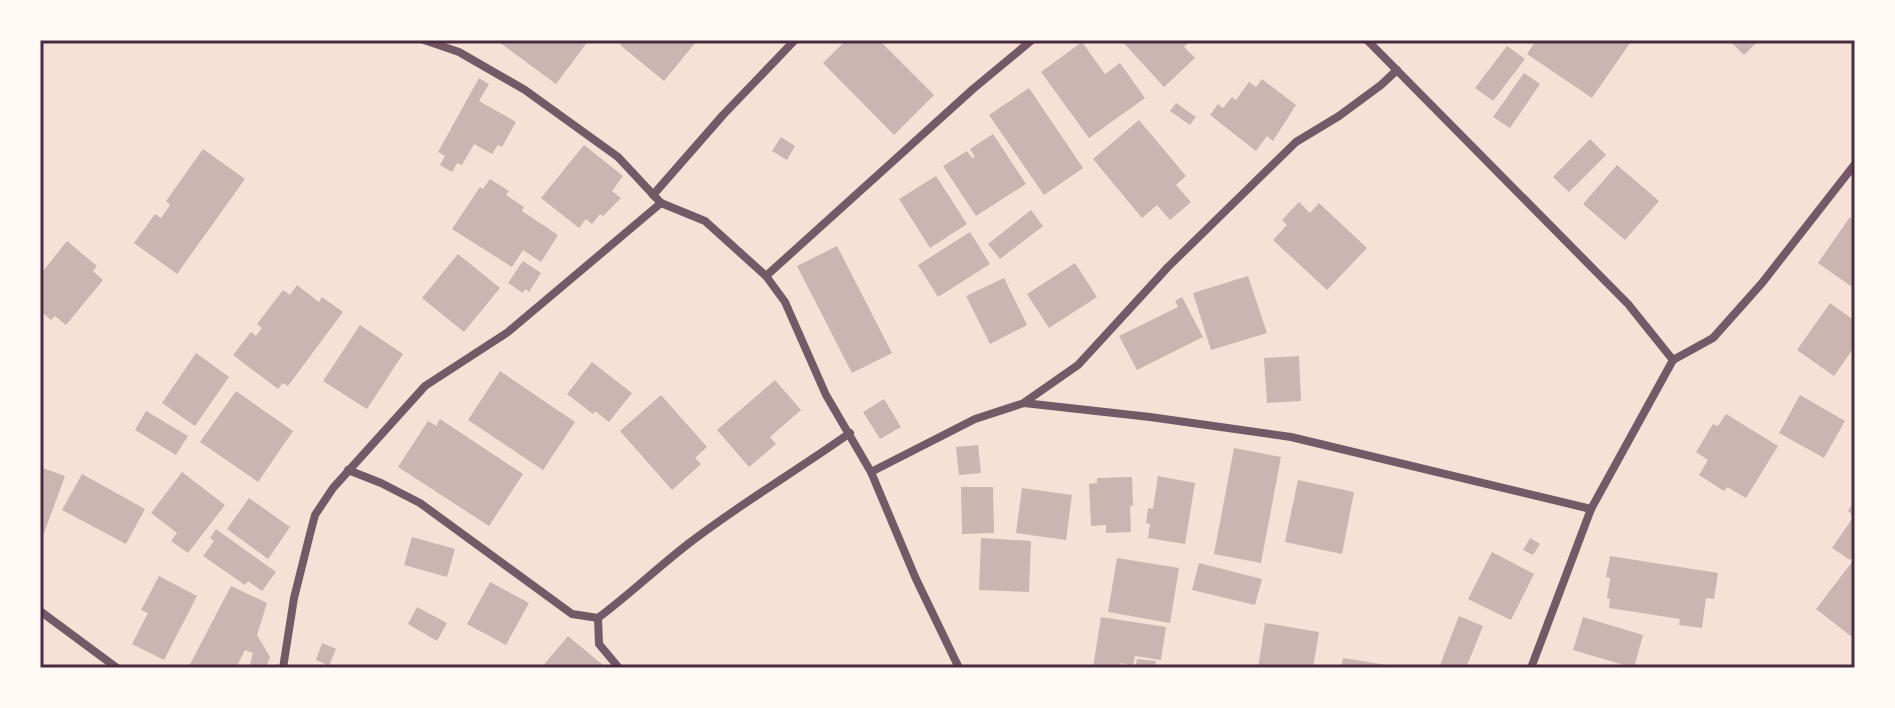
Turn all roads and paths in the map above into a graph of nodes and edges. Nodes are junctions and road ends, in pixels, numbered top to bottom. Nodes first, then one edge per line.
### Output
1 (424, 40) edge
2 (795, 40) edge
3 (1032, 40) edge
4 (1367, 40) edge
5 (1397, 70) junction
6 (1855, 164) edge
7 (653, 195) junction
8 (661, 203) junction
9 (766, 276) junction
10 (1673, 360) junction
11 (1024, 403) junction
12 (850, 433) junction
13 (348, 470) junction
14 (871, 472) junction
15 (1591, 509) junction
16 (40, 611) edge
17 (598, 618) junction
18 (117, 668) edge
19 (283, 668) edge
20 (619, 668) edge
21 (959, 668) edge
22 (1531, 668) edge

1 - 7 street
2 - 7 street
3 - 9 street
4 - 5 street
5 - 10 street
5 - 11 street
6 - 10 street
7 - 8 street
8 - 9 street
8 - 13 street
9 - 12 street
10 - 15 street
11 - 14 street
11 - 15 street
12 - 14 street
12 - 17 street
13 - 17 street
13 - 19 street
14 - 21 street
15 - 22 street
16 - 18 street
17 - 20 street

